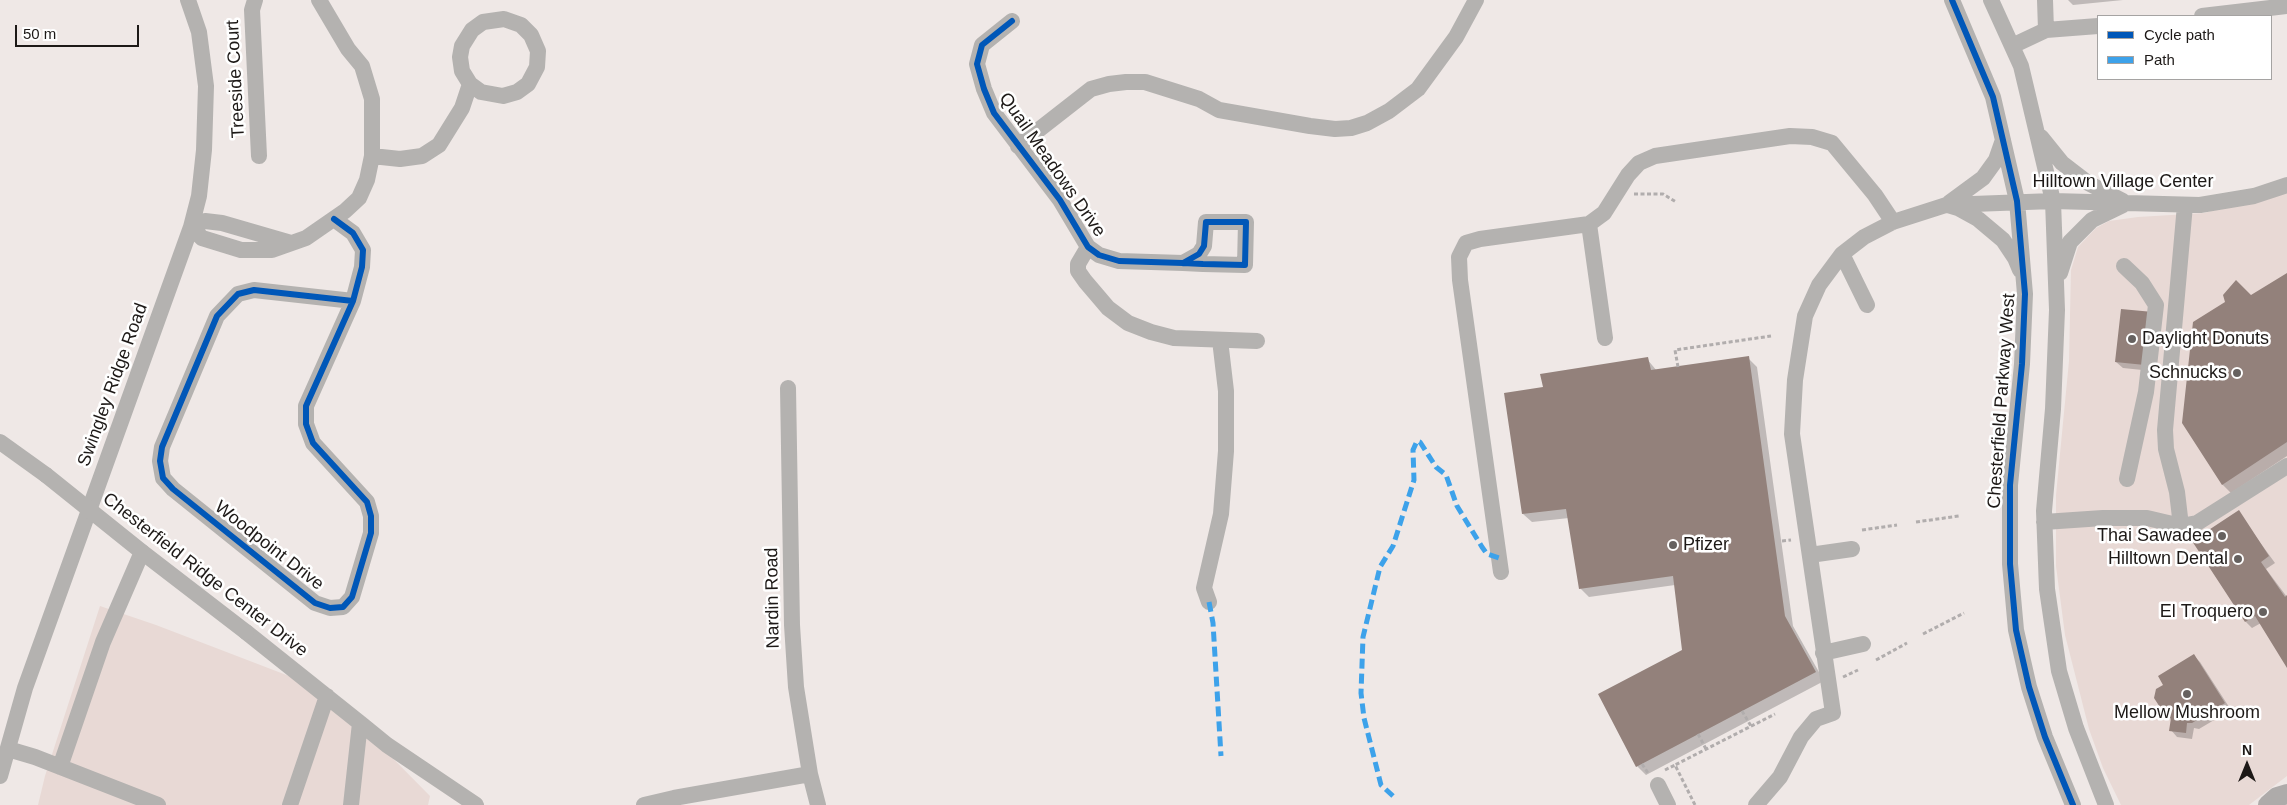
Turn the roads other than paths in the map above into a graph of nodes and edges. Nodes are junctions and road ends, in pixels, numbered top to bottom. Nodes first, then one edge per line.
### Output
1 (188, 0) edge
2 (255, 0) edge
3 (319, 0) edge
4 (1476, 0) edge
5 (1952, 0) edge
6 (1991, 0) edge
7 (2045, 0) edge
8 (2287, 6) edge
9 (2210, 15) edge
10 (1012, 21) dead end
11 (2097, 26) edge
12 (2046, 30) junction
13 (2012, 46) junction
14 (470, 84) junction
15 (2039, 135) junction
16 (2003, 140) junction
17 (1018, 146) junction
18 (259, 156) dead end
19 (372, 156) junction
20 (2287, 185) edge
21 (2017, 201) junction
22 (2053, 201) junction
23 (2127, 204) junction
24 (1946, 205) junction
25 (2185, 205) junction
26 (334, 219) junction
27 (1893, 222) junction
28 (1589, 224) junction
29 (191, 227) junction
30 (1088, 247) junction
31 (1842, 254) junction
32 (1183, 263) dead end
33 (2124, 266) dead end
34 (2024, 280) junction
35 (2056, 285) junction
36 (353, 301) junction
37 (1867, 305) dead end
38 (1605, 338) dead end
39 (1220, 340) junction
40 (1257, 341) dead end
41 (788, 388) dead end
42 (0, 442) edge
43 (2287, 466) edge
44 (2126, 479) dead end
45 (2044, 522) junction
46 (2181, 526) junction
47 (1852, 549) dead end
48 (142, 552) junction
49 (1810, 555) junction
50 (1501, 572) dead end
51 (1209, 602) dead end
52 (1863, 644) dead end
53 (1823, 653) junction
54 (327, 696) junction
55 (360, 723) junction
56 (8, 750) junction
57 (60, 767) junction
58 (810, 774) junction
59 (0, 776) edge
60 (1658, 786) dead end
61 (2287, 794) edge
62 (158, 805) edge
63 (290, 805) edge
64 (351, 805) edge
65 (476, 805) edge
66 (644, 805) edge
67 (818, 805) edge
68 (1668, 805) edge
69 (1756, 805) edge
70 (2073, 805) edge
71 (2106, 805) edge
72 (2268, 805) edge

1 - 29 street, Swingley Ridge Road
2 - 18 street, Treeside Court
3 - 19 street
4 - 17 street
5 - 16 street, Chesterfield Parkway West
6 - 13 street
7 - 12 street
8 - 9 street
10 - 17 street, Quail Meadows Drive
11 - 12 street
12 - 13 street
13 - 15 street
14 - 14 street
14 - 19 street
15 - 22 street
15 - 23 street
16 - 21 street, Chesterfield Parkway West
16 - 24 street
17 - 30 street, Quail Meadows Drive
19 - 26 street
20 - 25 street, Hilltown Village Center
21 - 22 street, Hilltown Village Center
21 - 24 street, Hilltown Village Center
21 - 34 street, Chesterfield Parkway West
22 - 23 street, Hilltown Village Center
22 - 35 street
23 - 25 street, Hilltown Village Center
23 - 35 street
24 - 27 street
24 - 34 street
25 - 46 street
26 - 29 street
26 - 36 street, Woodpoint Drive
27 - 28 street
27 - 31 street
28 - 38 street
28 - 50 street
29 - 56 street, Swingley Ridge Road
30 - 32 street, Quail Meadows Drive
30 - 39 street
31 - 37 street
31 - 49 street
33 - 44 street
34 - 70 street, Chesterfield Parkway West
35 - 45 street
36 - 36 street, Woodpoint Drive
39 - 40 street
39 - 51 street
41 - 58 street, Nardin Road
42 - 48 street, Chesterfield Ridge Center Drive, bridge
43 - 46 street
45 - 46 street
45 - 71 street
47 - 49 street
48 - 54 street, Chesterfield Ridge Center Drive, bridge
48 - 57 street
49 - 53 street
52 - 53 street
53 - 69 street
54 - 55 street, Chesterfield Ridge Center Drive
54 - 63 street
55 - 64 street
55 - 65 street, Chesterfield Ridge Center Drive
56 - 57 street
56 - 59 street, Swingley Ridge Road
57 - 62 street
58 - 66 street
58 - 67 street, Nardin Road
60 - 68 street
61 - 72 main road

